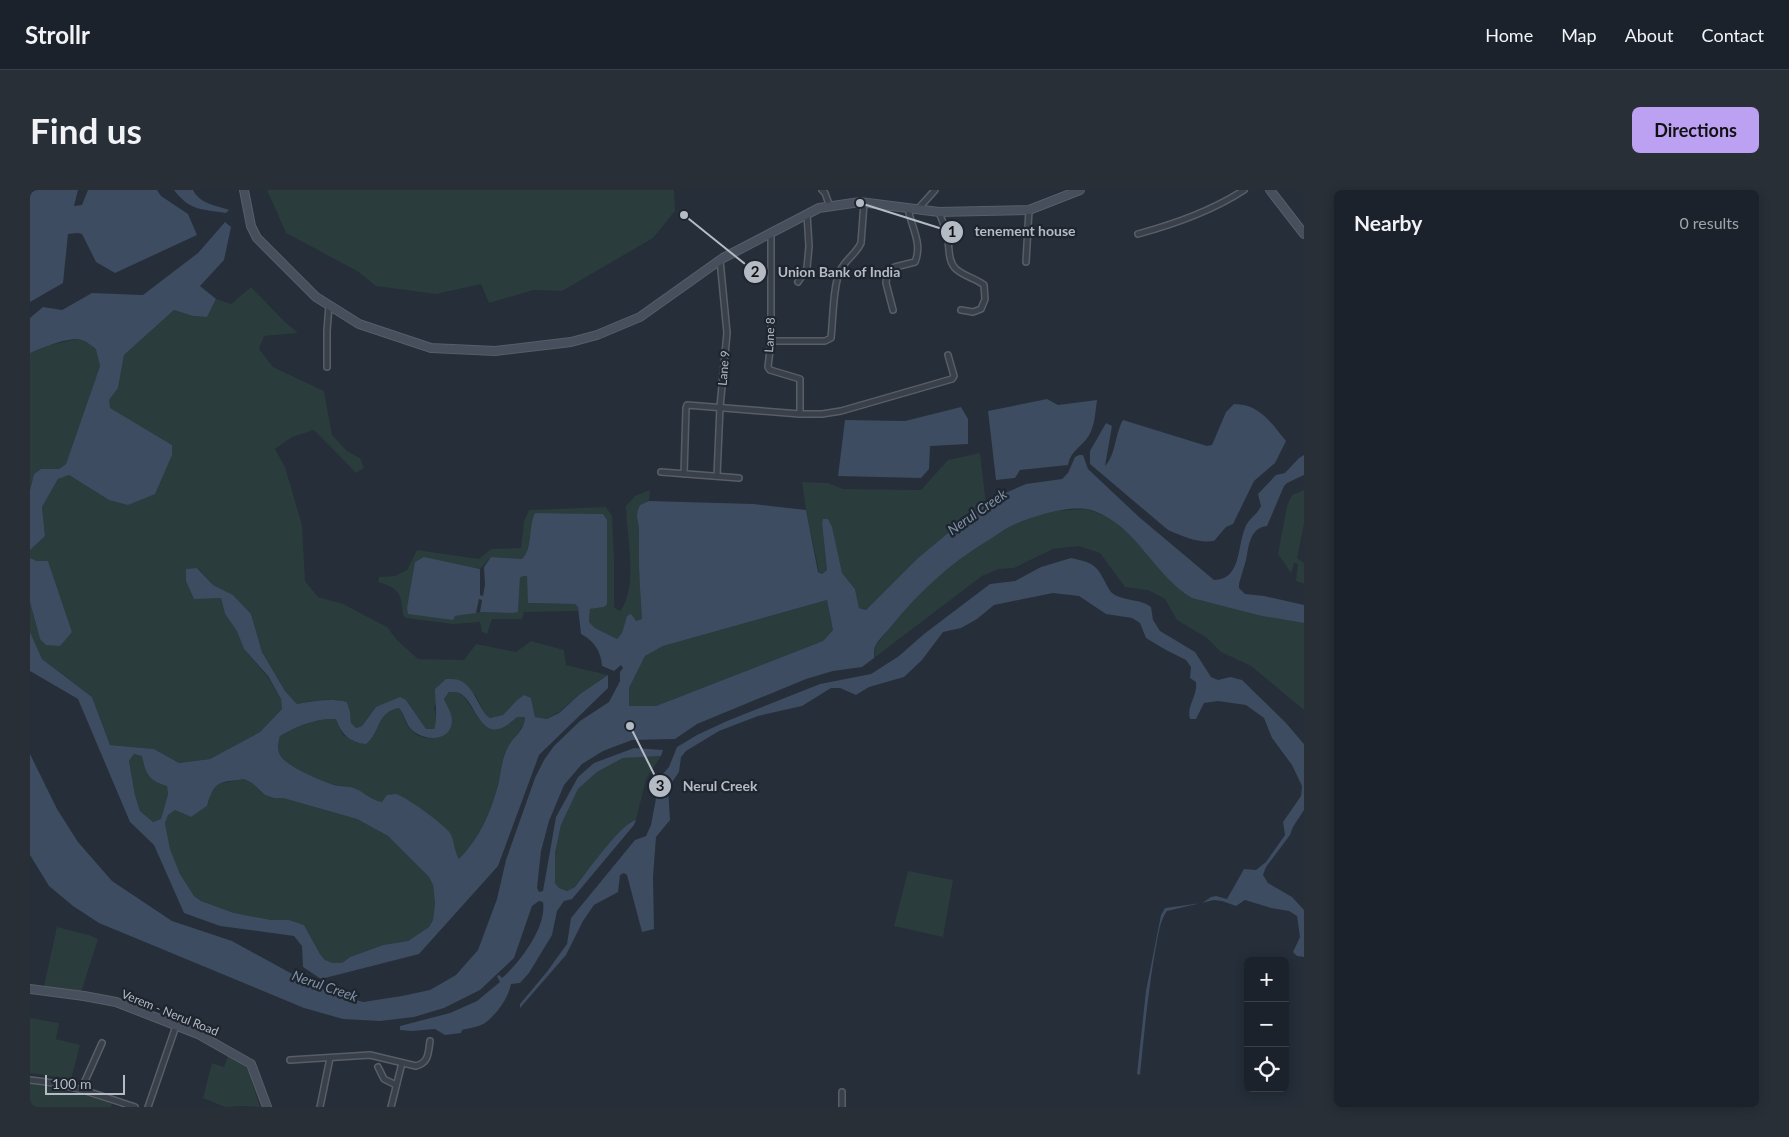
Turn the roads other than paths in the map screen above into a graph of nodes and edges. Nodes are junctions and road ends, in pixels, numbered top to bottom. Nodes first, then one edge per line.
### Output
1 (244, 190) edge
2 (822, 190) edge
3 (935, 190) edge
4 (1080, 190) edge
5 (1244, 190) edge
6 (1270, 190) edge
7 (864, 203) junction
8 (830, 207) junction
9 (908, 208) junction
10 (918, 210) junction
11 (1028, 210) junction
12 (939, 212) junction
13 (807, 214) junction
14 (771, 233) junction
15 (1138, 234) dead end
16 (1304, 234) edge
17 (720, 260) junction
18 (1026, 262) dead end
19 (798, 282) dead end
20 (329, 306) junction
21 (893, 310) dead end
22 (961, 310) dead end
23 (771, 341) junction
24 (948, 355) dead end
25 (327, 367) dead end
26 (720, 407) junction
27 (800, 414) junction
28 (661, 472) dead end
29 (684, 474) junction
30 (717, 476) junction
31 (739, 478) dead end
32 (30, 988) edge
33 (176, 1026) junction
34 (430, 1041) dead end
35 (102, 1043) dead end
36 (330, 1058) junction
37 (290, 1060) dead end
38 (402, 1063) junction
39 (378, 1067) dead end
40 (30, 1080) edge
41 (396, 1085) junction
42 (81, 1090) junction
43 (842, 1092) dead end
44 (135, 1107) edge
45 (148, 1107) edge
46 (267, 1107) edge
47 (320, 1107) edge
48 (390, 1107) edge
49 (842, 1107) edge

1 - 20 main road
2 - 8 street
3 - 10 street
4 - 11 main road
5 - 15 street
6 - 16 main road
7 - 8 main road
7 - 9 main road
7 - 23 street
8 - 13 main road
9 - 10 main road
9 - 21 street
10 - 12 main road
11 - 12 main road
11 - 18 street
12 - 22 street
13 - 14 main road
13 - 19 street
14 - 17 main road
14 - 23 street, Lane 8
17 - 20 main road
17 - 26 street, Lane 9
20 - 25 street
23 - 27 street, Lane 8
24 - 27 street
26 - 27 street
26 - 29 street
26 - 30 street, Lane 9
28 - 29 street
29 - 30 street
30 - 31 street
32 - 33 main road, Verem - Nerul Road
33 - 45 street
33 - 46 main road, Verem - Nerul Road
34 - 38 street
35 - 42 street
36 - 37 street
36 - 38 street
36 - 47 street
38 - 41 street
39 - 41 street
40 - 42 street
41 - 48 street
42 - 44 street
43 - 49 street

